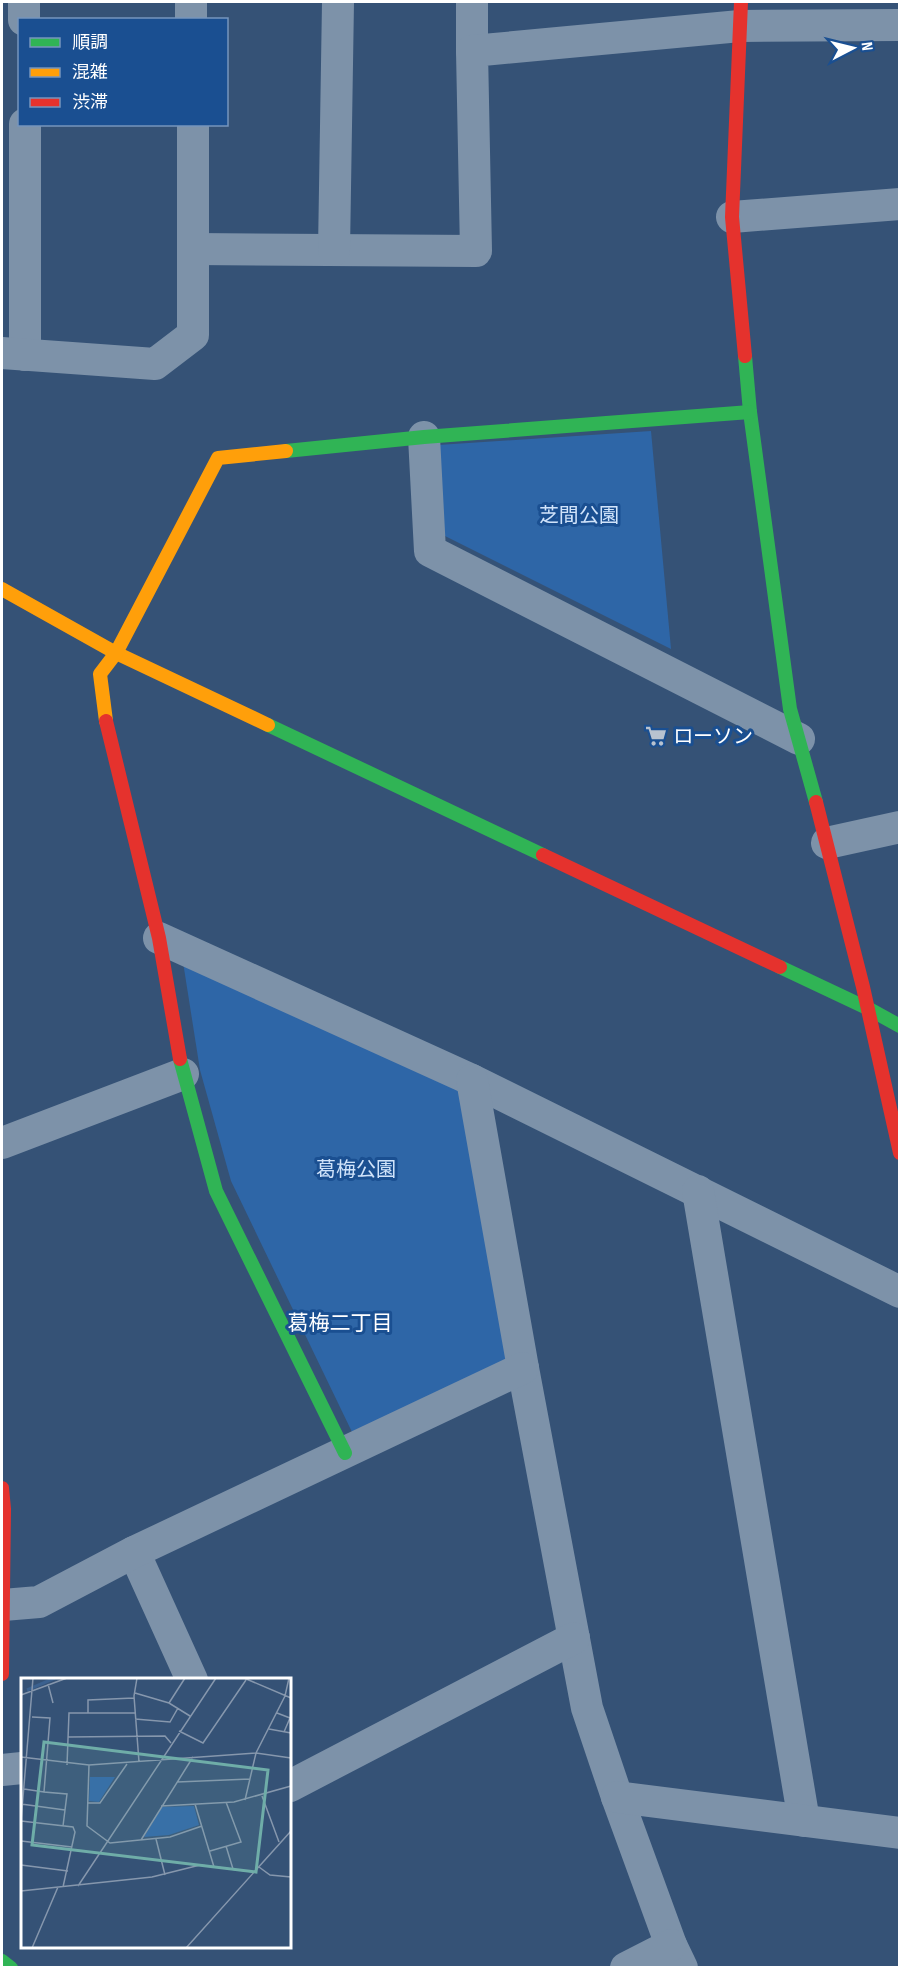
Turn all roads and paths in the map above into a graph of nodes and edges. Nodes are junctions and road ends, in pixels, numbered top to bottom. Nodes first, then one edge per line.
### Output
1 (24, 2) edge
2 (191, 2) edge
3 (338, 2) edge
4 (472, 2) edge
5 (740, 14) edge
6 (24, 18) edge
7 (191, 18) edge
8 (900, 25) edge
9 (472, 51) junction
10 (25, 126) edge
11 (193, 126) edge
12 (900, 204) edge
13 (732, 217) junction
14 (194, 249) junction
15 (334, 250) junction
16 (13, 354) edge
17 (750, 412) junction
18 (423, 437) junction
19 (2, 589) edge
20 (116, 652) junction
21 (799, 740) junction
22 (900, 827) edge
23 (827, 843) junction
24 (159, 938) junction
25 (869, 1010) junction
26 (900, 1026) edge
27 (183, 1074) junction
28 (472, 1080) junction
29 (2, 1143) edge
30 (900, 1153) edge
31 (698, 1191) junction
32 (900, 1292) edge
33 (523, 1368) junction
34 (345, 1453) junction
35 (2, 1488) edge
36 (134, 1552) junction
37 (3, 1605) junction
38 (574, 1638) junction
39 (2, 1674) edge
40 (191, 1678) edge
41 (21, 1768) edge
42 (2, 1770) edge
43 (291, 1785) edge
44 (617, 1797) junction
45 (804, 1821) junction
46 (900, 1833) edge
47 (677, 1956) edge
48 (2, 1961) edge
49 (10, 1968) edge
50 (626, 1968) edge

1 - 6 street
2 - 7 street
3 - 15 street
4 - 9 street
5 - 8 street
5 - 9 street
5 - 13 street
9 - 15 street
10 - 16 street
11 - 14 street
12 - 13 street
13 - 17 street
14 - 15 street
14 - 16 street
17 - 18 street
17 - 21 street
18 - 20 street
18 - 21 street
19 - 20 street
20 - 24 street
20 - 25 street
21 - 23 street
22 - 23 street
23 - 25 street
24 - 27 street
24 - 28 street
25 - 26 street
25 - 30 street
27 - 29 street
27 - 34 street
28 - 31 street
28 - 33 street
31 - 32 street
31 - 45 street
33 - 34 street
33 - 38 street
34 - 36 street
35 - 37 street
36 - 37 street
36 - 40 street
37 - 39 street
38 - 43 street
38 - 44 street
41 - 42 street
44 - 45 street
44 - 47 street
45 - 46 street
47 - 50 street
48 - 49 street

